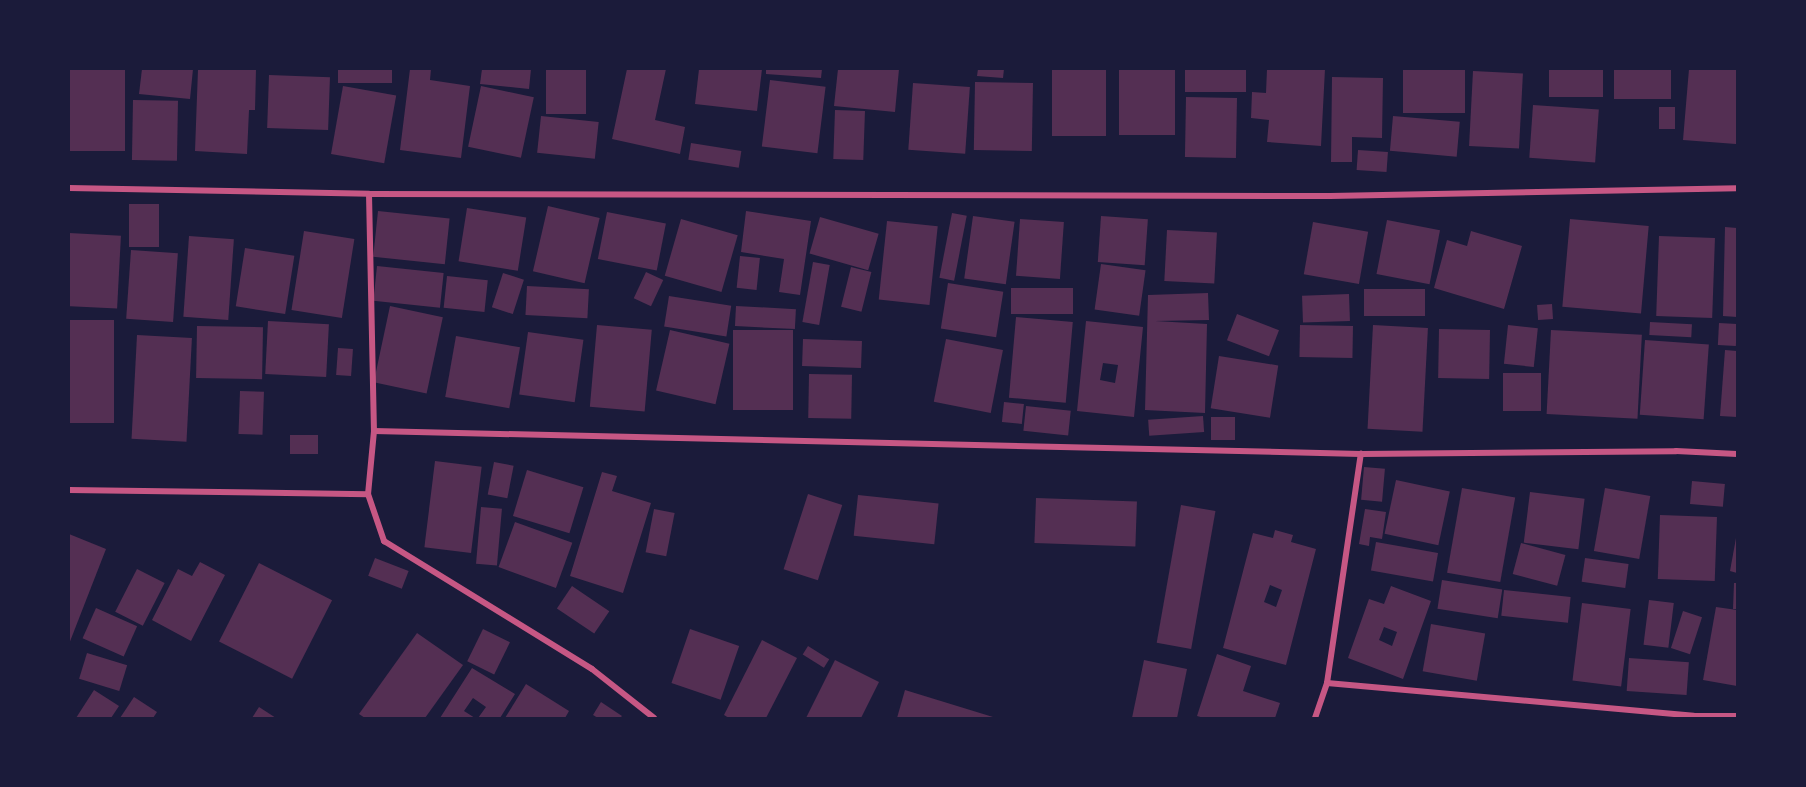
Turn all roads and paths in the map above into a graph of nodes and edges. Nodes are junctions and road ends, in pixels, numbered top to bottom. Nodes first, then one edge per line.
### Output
1 (69, 188) edge
2 (1737, 188) edge
3 (369, 194) junction
4 (374, 431) junction
5 (1361, 454) junction
6 (1737, 454) edge
7 (69, 490) edge
8 (368, 494) junction
9 (1327, 683) junction
10 (1737, 716) edge
11 (654, 718) edge
12 (1315, 718) edge

1 - 3 street
2 - 3 street
3 - 4 street
4 - 5 street
4 - 8 street
5 - 6 street
5 - 9 street
7 - 8 street
8 - 11 street
9 - 10 street
9 - 12 street

